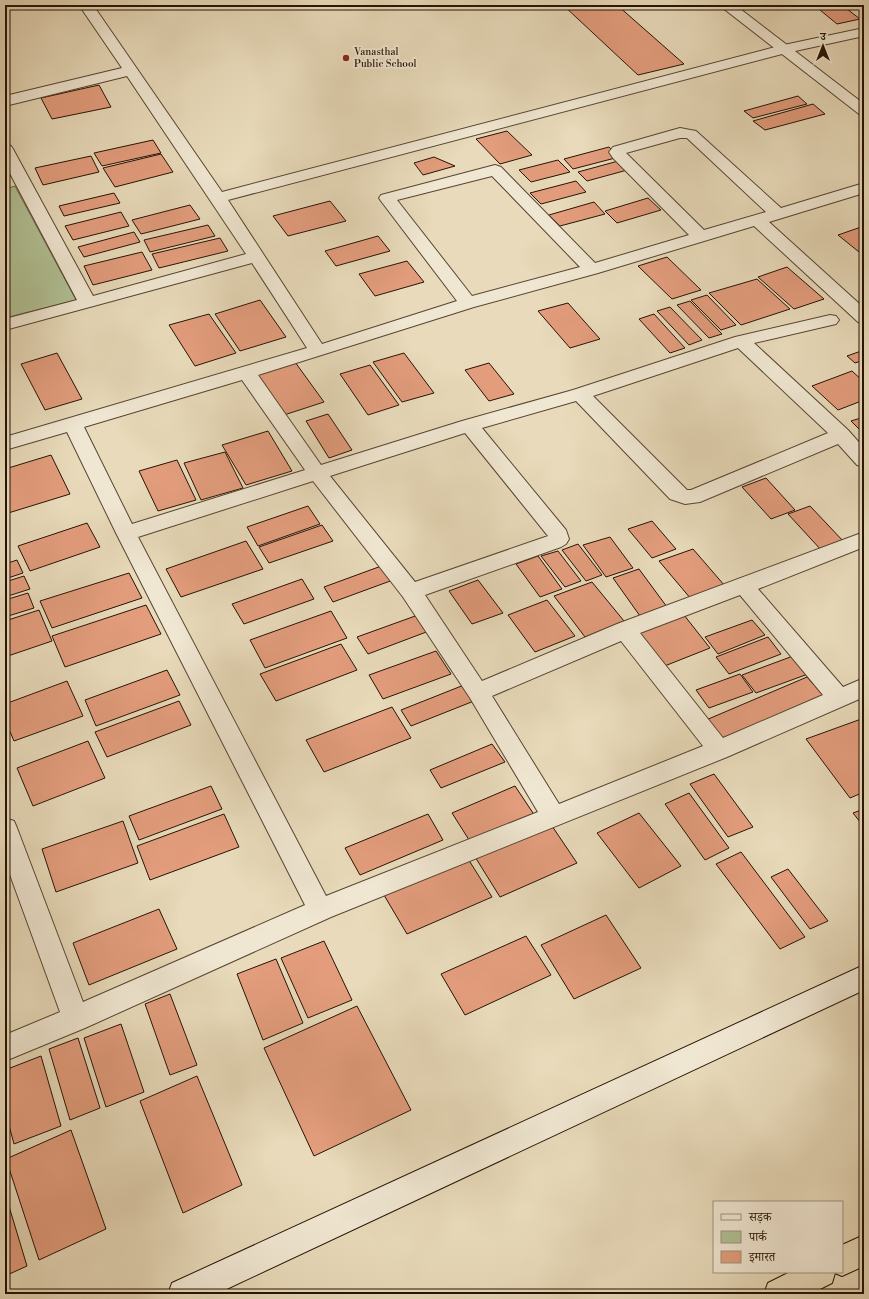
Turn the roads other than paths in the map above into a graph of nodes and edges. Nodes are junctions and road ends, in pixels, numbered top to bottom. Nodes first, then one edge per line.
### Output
1 (726, 5) edge
2 (91, 6) edge
3 (864, 32) edge
4 (784, 49) junction
5 (130, 71) junction
6 (5, 101) edge
7 (864, 111) edge
8 (5, 149) edge
9 (13, 179) edge
10 (864, 188) edge
11 (218, 198) junction
12 (778, 214) junction
13 (757, 220) junction
14 (701, 237) junction
15 (255, 257) junction
16 (592, 269) junction
17 (88, 303) junction
18 (468, 303) junction
19 (864, 318) edge
20 (830, 320) dead end
21 (5, 325) edge
22 (741, 341) junction
23 (318, 351) junction
24 (246, 371) junction
25 (580, 394) junction
26 (73, 424) junction
27 (470, 425) junction
28 (841, 435) junction
29 (5, 444) edge
30 (864, 460) edge
31 (317, 473) junction
32 (126, 533) junction
33 (864, 539) edge
34 (744, 586) junction
35 (411, 592) junction
36 (625, 630) junction
37 (864, 687) edge
38 (478, 692) junction
39 (839, 698) junction
40 (719, 750) junction
41 (554, 817) junction
42 (5, 828) edge
43 (10, 856) edge
44 (320, 910) junction
45 (864, 977) edge
46 (76, 1020) junction
47 (5, 1048) edge
48 (864, 1250) edge
49 (843, 1260) edge
50 (819, 1273) edge
51 (183, 1294) edge
52 (779, 1294) edge

1 - 4 street
2 - 5 street
3 - 4 street
4 - 7 street
4 - 11 street
5 - 6 street
5 - 11 street
8 - 9 street
9 - 17 street
10 - 12 street
11 - 15 street
12 - 13 street
12 - 14 street
13 - 14 street
13 - 19 street
14 - 16 street
15 - 17 street
15 - 23 street
16 - 18 street
16 - 18 street
17 - 21 street
18 - 23 street
20 - 22 street
22 - 25 street
22 - 28 street
23 - 24 street
24 - 26 street
24 - 31 street
25 - 27 street
25 - 28 street
26 - 29 street
26 - 32 street
27 - 31 street
27 - 35 street
28 - 30 street
31 - 32 street
31 - 35 street
32 - 44 street
33 - 34 street
34 - 36 street
34 - 39 street
35 - 38 street
36 - 38 street
36 - 40 street
37 - 39 street
38 - 41 street
39 - 40 street
40 - 41 street
41 - 44 street
42 - 43 street
43 - 46 street
44 - 46 street
45 - 51 street
46 - 47 street
48 - 49 highway
50 - 52 highway

